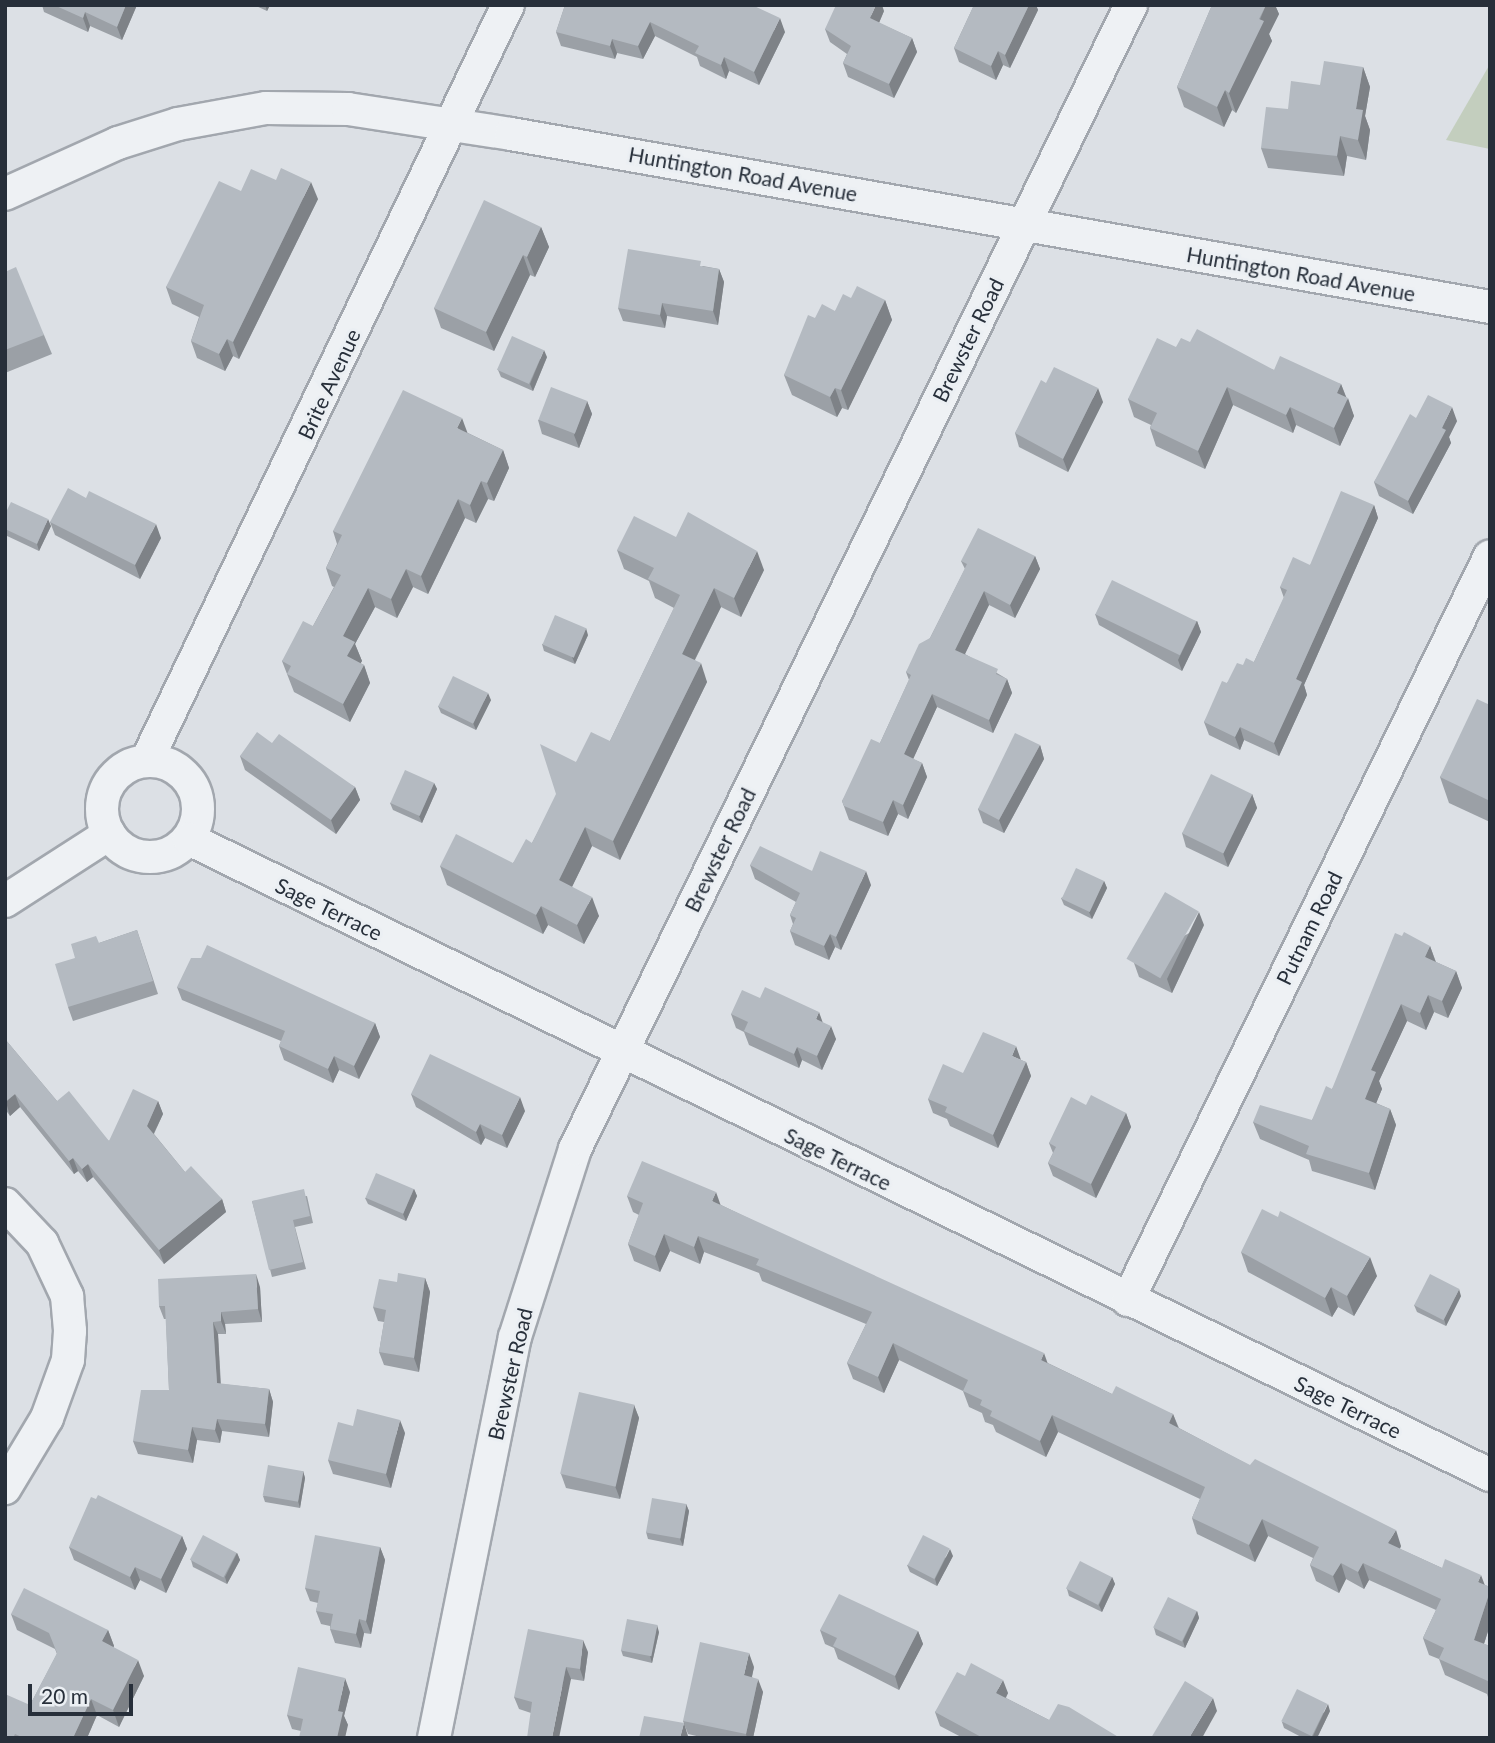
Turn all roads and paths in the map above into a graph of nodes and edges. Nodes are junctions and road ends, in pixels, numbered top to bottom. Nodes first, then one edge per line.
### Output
1 (508, 5) edge
2 (1131, 5) edge
3 (452, 124) junction
4 (5, 194) edge
5 (1025, 224) junction
6 (1490, 307) edge
7 (1490, 555) edge
8 (147, 760) junction
9 (109, 834) junction
10 (189, 839) junction
11 (5, 901) edge
12 (621, 1054) junction
13 (5, 1204) edge
14 (1128, 1300) junction
15 (1490, 1475) edge
16 (5, 1488) edge
17 (434, 1738) edge

1 - 3 street, Brite Avenue
2 - 5 street, Brewster Road
3 - 4 street, Huntington Road Avenue
3 - 5 street, Huntington Road Avenue
3 - 8 street, Brite Avenue
5 - 6 street, Huntington Road Avenue
5 - 12 street, Brewster Road
7 - 14 street, Putnam Road
8 - 9 street
8 - 10 street
9 - 10 street
9 - 11 street
10 - 12 street, Sage Terrace
12 - 14 street, Sage Terrace
12 - 17 street, Brewster Road
13 - 16 street
14 - 15 street, Sage Terrace

